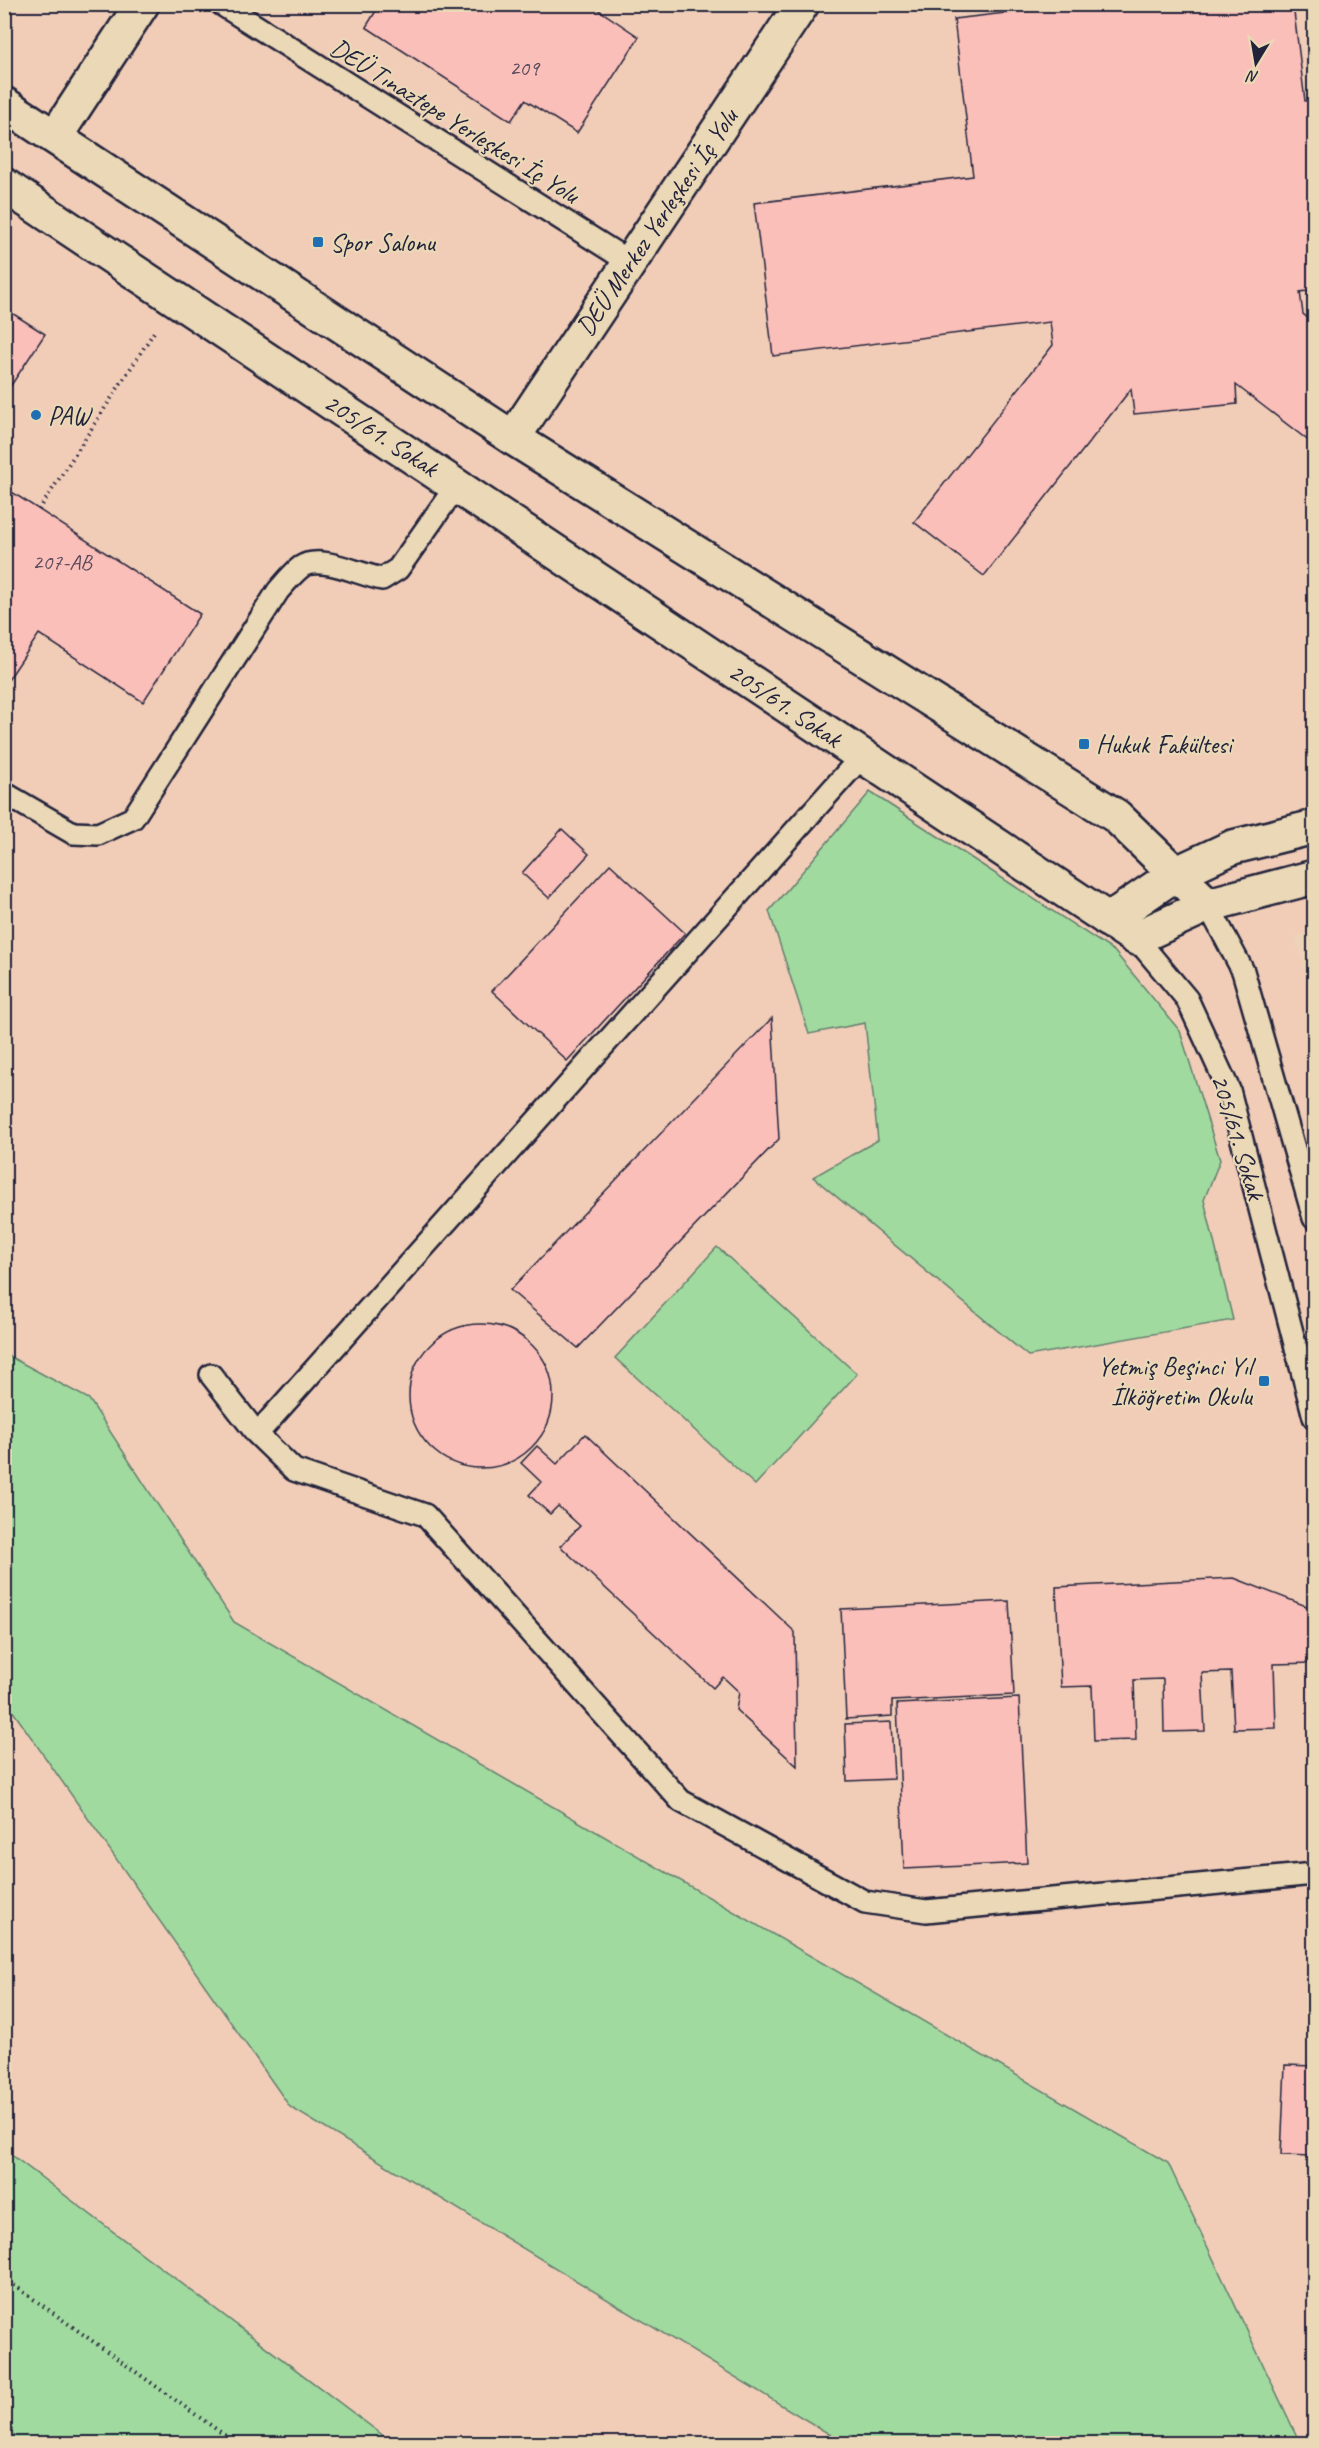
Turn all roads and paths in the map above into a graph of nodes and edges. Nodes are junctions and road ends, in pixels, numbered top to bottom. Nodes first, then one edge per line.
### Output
1 (142, 4) edge
2 (221, 4) edge
3 (802, 4) edge
4 (4, 104) edge
5 (55, 137) junction
6 (4, 185) edge
7 (631, 263) junction
8 (175, 300) junction
9 (513, 438) junction
10 (457, 485) junction
11 (39, 510) dead end
12 (862, 756) junction
13 (4, 794) edge
14 (1314, 827) edge
15 (1177, 873) junction
16 (1314, 877) edge
17 (1208, 905) junction
18 (1108, 920) junction
19 (1136, 938) junction
20 (1314, 1218) edge
21 (211, 1375) dead end
22 (1314, 1417) edge
23 (257, 1434) junction
24 (1314, 1874) edge
25 (4, 2278) edge
26 (237, 2444) edge

1 - 5 main road
2 - 7 lane, DEÜ Tınaztepe Yerleşkesi İç Yolu
3 - 7 main road, DEÜ Merkez Yerleşkesi İç Yolu
4 - 5 main road, 205/61. Sokak
5 - 9 main road, 205/61. Sokak
6 - 8 main road, 205/61. Sokak
7 - 9 main road, DEÜ Merkez Yerleşkesi İç Yolu
8 - 10 main road, 205/61. Sokak
8 - 11 path
9 - 15 main road, 205/61. Sokak
10 - 12 main road, 205/61. Sokak
10 - 13 lane
12 - 18 main road, 205/61. Sokak
12 - 23 lane
14 - 15 main road
15 - 17 main road, 205/61. Sokak
15 - 18 main road
16 - 17 main road
17 - 19 main road
17 - 20 lane, 205/61. Sokak
18 - 19 main road, 205/61. Sokak
19 - 22 lane, 205/61. Sokak
21 - 23 lane
23 - 24 lane
25 - 26 path

